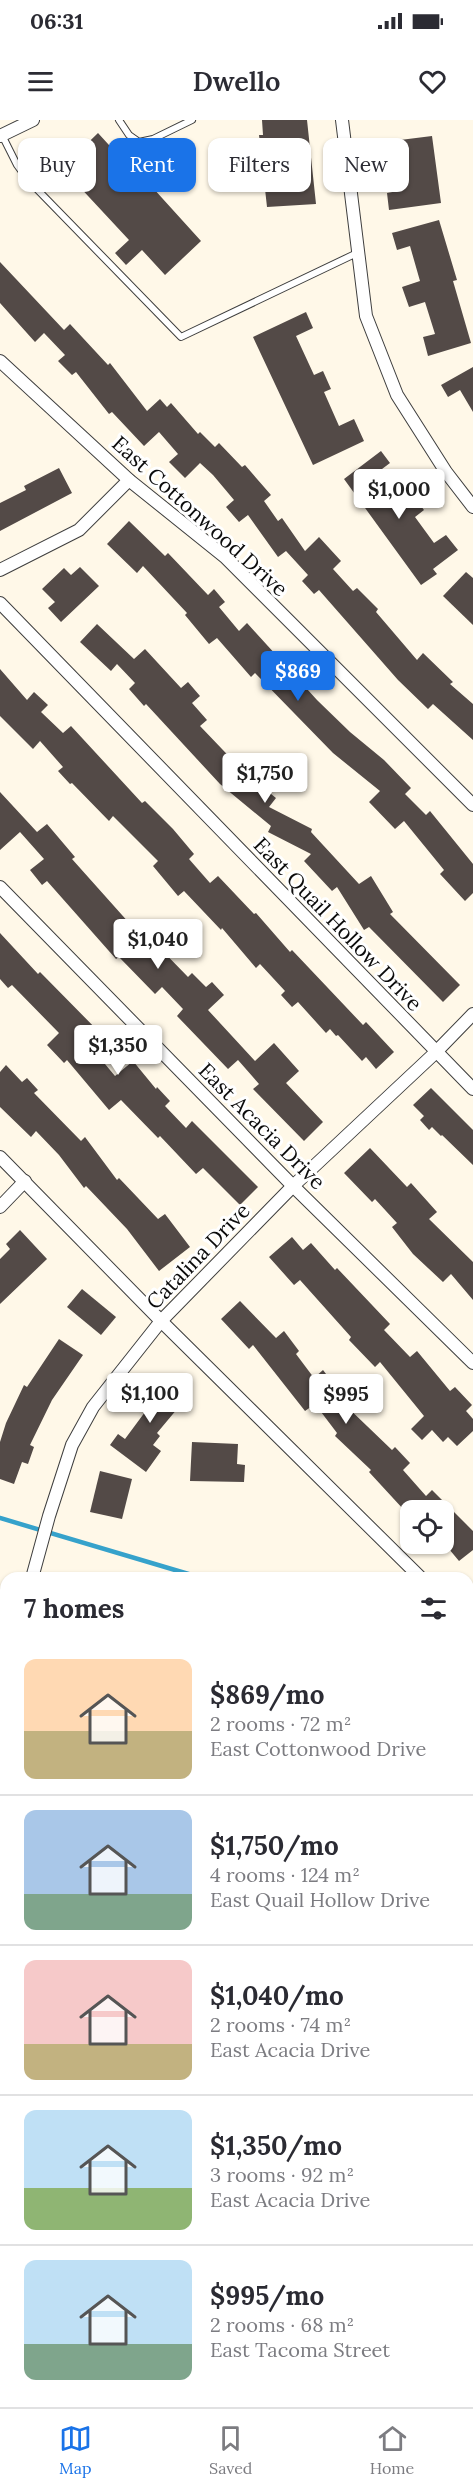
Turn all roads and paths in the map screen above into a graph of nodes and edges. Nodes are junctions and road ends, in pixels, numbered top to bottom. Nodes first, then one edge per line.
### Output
1 (33, 120) edge
2 (119, 120) edge
3 (192, 120) edge
4 (342, 120) edge
5 (1, 136) edge
6 (358, 253) junction
7 (0, 361) edge
8 (129, 480) junction
9 (473, 507) edge
10 (0, 570) edge
11 (0, 603) edge
12 (473, 805) edge
13 (0, 887) edge
14 (473, 1014) edge
15 (435, 1053) junction
16 (473, 1089) edge
17 (0, 1157) edge
18 (25, 1180) junction
19 (293, 1186) junction
20 (0, 1207) edge
21 (161, 1321) junction
22 (473, 1363) edge
23 (34, 1572) edge
24 (415, 1572) edge

1 - 5 street
2 - 3 lane
4 - 6 street
5 - 6 lane
6 - 9 street
7 - 8 street, East Cottonwood Drive
8 - 10 street
8 - 12 street, East Cottonwood Drive
11 - 15 street, East Quail Hollow Drive
13 - 19 street, East Acacia Drive
14 - 15 street, Catalina Drive
15 - 16 street, East Quail Hollow Drive
15 - 19 street, Catalina Drive
17 - 18 street
18 - 20 street
18 - 21 street
19 - 21 street, Catalina Drive
19 - 22 street, East Acacia Drive
21 - 23 street, Catalina Drive
21 - 24 street

